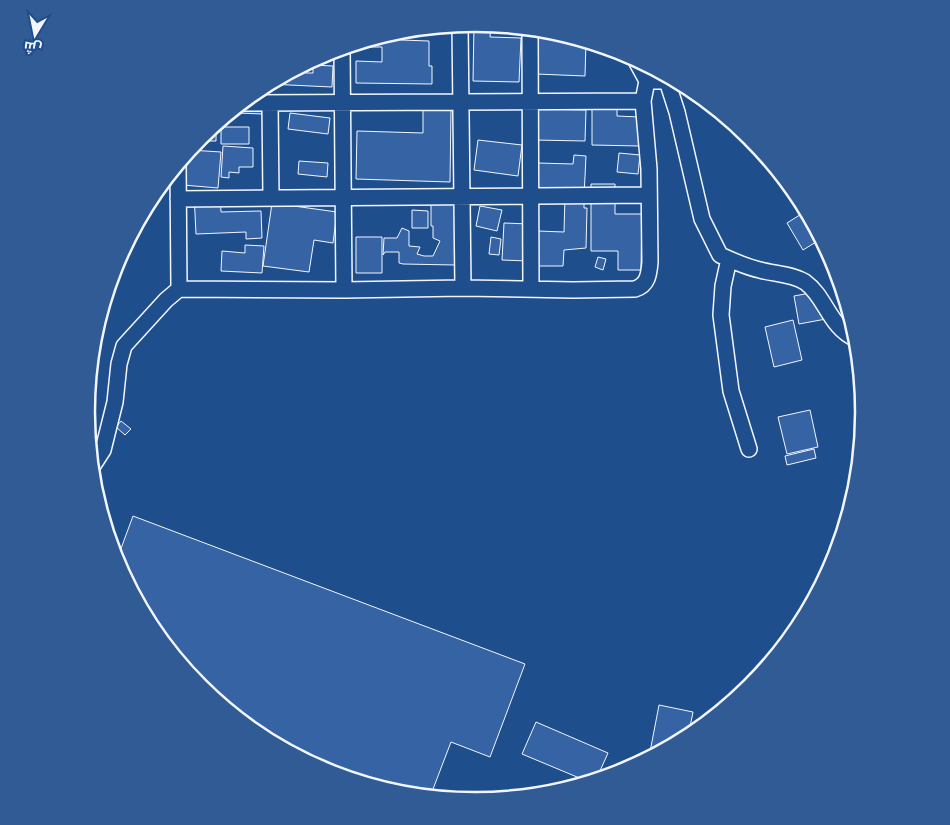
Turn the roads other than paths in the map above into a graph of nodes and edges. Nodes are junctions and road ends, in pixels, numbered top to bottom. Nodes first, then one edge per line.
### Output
1 (460, 33) edge
2 (530, 37) edge
3 (342, 57) edge
4 (642, 71) edge
5 (647, 81) junction
6 (661, 81) edge
7 (672, 88) edge
8 (530, 101) junction
9 (643, 101) junction
10 (461, 102) junction
11 (255, 103) edge
12 (270, 103) junction
13 (342, 103) junction
14 (178, 176) edge
15 (649, 195) junction
16 (462, 196) junction
17 (530, 196) junction
18 (271, 198) junction
19 (343, 198) junction
20 (178, 199) junction
21 (729, 259) junction
22 (463, 288) junction
23 (179, 289) junction
24 (530, 289) junction
25 (344, 290) junction
26 (847, 333) edge
27 (749, 449) dead end
28 (98, 458) edge

1 - 10 street
2 - 8 street
3 - 13 street
4 - 5 street
5 - 6 street
5 - 9 street
7 - 21 street
8 - 9 street
8 - 10 street
8 - 17 street
9 - 15 street
10 - 13 street
10 - 16 street
11 - 12 street
12 - 13 street
12 - 18 street
13 - 19 street
14 - 20 street
15 - 17 street
15 - 24 street
16 - 17 street
16 - 19 street
16 - 22 street
17 - 24 street
18 - 19 street
18 - 20 street
19 - 25 street
20 - 23 street
21 - 26 street
21 - 27 street
22 - 24 street
22 - 25 street
23 - 25 street
23 - 28 street

